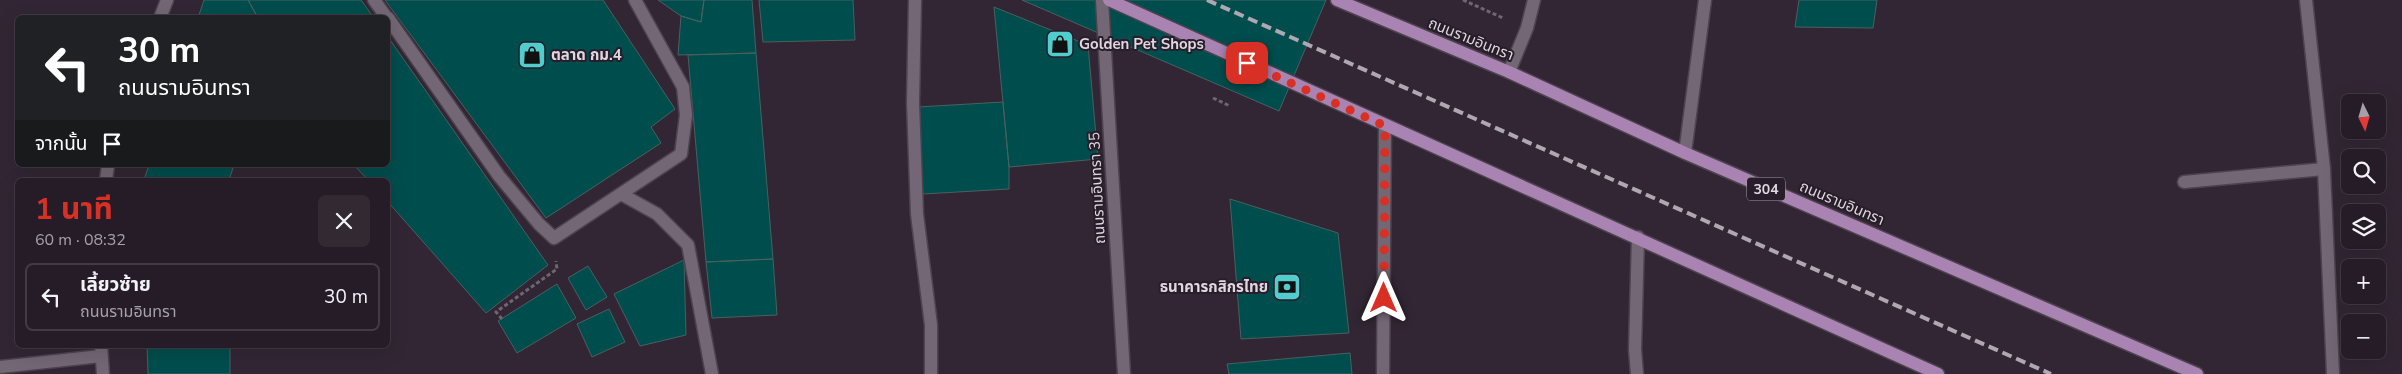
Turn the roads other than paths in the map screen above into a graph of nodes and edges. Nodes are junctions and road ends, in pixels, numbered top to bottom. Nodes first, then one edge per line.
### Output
1 (166, 0) edge
2 (374, 0) edge
3 (635, 0) edge
4 (915, 0) edge
5 (1102, 0) edge
6 (1109, 0) edge
7 (1337, 0) edge
8 (1534, 0) edge
9 (1705, 0) edge
10 (2306, 0) edge
11 (1362, 6) edge
12 (161, 15) edge
13 (385, 15) edge
14 (390, 22) edge
15 (1509, 72) junction
16 (1385, 126) junction
17 (1684, 153) junction
18 (2324, 169) junction
19 (2184, 182) dead end
20 (621, 194) junction
21 (1638, 237) junction
22 (101, 350) edge
23 (0, 368) edge
24 (103, 374) edge
25 (712, 374) edge
26 (931, 374) edge
27 (1124, 374) edge
28 (1383, 374) edge
29 (1637, 374) edge
30 (1938, 374) edge
31 (2197, 374) edge
32 (2334, 374) edge

1 - 12 street
2 - 13 street
3 - 20 street
4 - 26 street
5 - 27 street, ถนนรามอินทรา 35
6 - 16 main road
7 - 11 main road, ถนนรามอินทรา / 304
8 - 15 street
9 - 17 street
10 - 18 street
11 - 15 main road, ถนนรามอินทรา / 304
14 - 20 street
15 - 17 main road, ถนนรามอินทรา / 304
16 - 21 main road
16 - 28 street
17 - 31 main road, ถนนรามอินทรา / 304
18 - 19 street
18 - 32 street
20 - 25 street
21 - 29 street
21 - 30 main road
22 - 23 street
22 - 24 street

